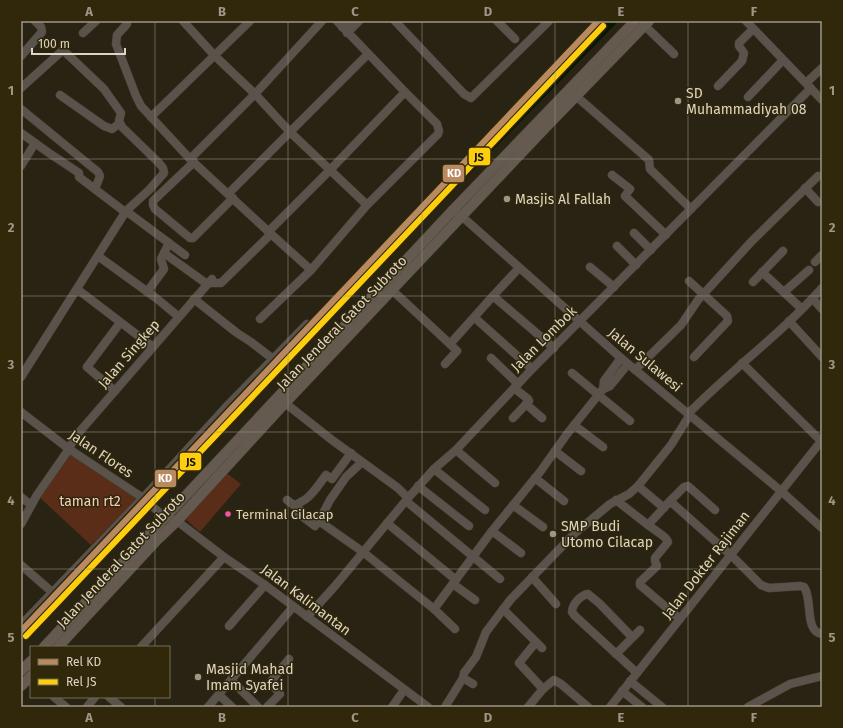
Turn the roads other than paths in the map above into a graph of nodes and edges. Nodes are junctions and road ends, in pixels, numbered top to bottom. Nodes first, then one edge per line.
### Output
1 (35, 21) edge
2 (96, 21) edge
3 (183, 21) edge
4 (250, 21) edge
5 (322, 21) edge
6 (348, 21) edge
7 (359, 21) edge
8 (395, 21) edge
9 (497, 21) edge
10 (549, 21) edge
11 (635, 21) edge
12 (746, 21) edge
13 (127, 22) edge
14 (647, 23) edge
15 (342, 27) edge
16 (753, 29) junction
17 (83, 33) dead end
18 (515, 39) dead end
19 (368, 54) junction
20 (674, 54) dead end
21 (214, 55) junction
22 (21, 56) edge
23 (782, 60) junction
24 (822, 68) edge
25 (718, 86) dead end
26 (808, 86) junction
27 (21, 88) edge
28 (405, 92) junction
29 (255, 94) junction
30 (60, 95) dead end
31 (576, 96) junction
32 (748, 97) dead end
33 (822, 100) edge
34 (21, 109) edge
35 (151, 117) junction
36 (120, 123) junction
37 (290, 132) junction
38 (21, 133) edge
39 (35, 144) junction
40 (192, 160) junction
41 (21, 166) edge
42 (330, 170) junction
43 (612, 175) dead end
44 (818, 176) dead end
45 (805, 188) junction
46 (95, 189) junction
47 (230, 196) junction
48 (818, 202) dead end
49 (367, 205) junction
50 (454, 209) junction
51 (691, 209) junction
52 (125, 212) junction
53 (463, 216) junction
54 (269, 233) junction
55 (634, 233) dead end
56 (666, 234) junction
57 (169, 243) junction
58 (617, 246) dead end
59 (651, 250) junction
60 (783, 251) dead end
61 (164, 252) junction
62 (185, 255) dead end
63 (822, 255) edge
64 (98, 256) junction
65 (815, 262) dead end
66 (636, 265) junction
67 (590, 267) dead end
68 (519, 268) junction
69 (311, 270) junction
70 (809, 270) dead end
71 (762, 272) junction
72 (689, 281) dead end
73 (209, 282) junction
74 (753, 282) dead end
75 (614, 287) junction
76 (822, 288) edge
77 (77, 289) junction
78 (392, 290) junction
79 (147, 292) junction
80 (784, 292) junction
81 (703, 294) junction
82 (494, 296) junction
83 (194, 299) junction
84 (813, 299) junction
85 (802, 309) junction
86 (822, 309) edge
87 (178, 317) junction
88 (475, 318) junction
89 (260, 319) dead end
90 (789, 321) junction
91 (579, 322) junction
92 (120, 323) junction
93 (307, 324) dead end
94 (450, 344) junction
95 (153, 347) junction
96 (554, 348) junction
97 (694, 357) dead end
98 (822, 357) edge
99 (491, 358) dead end
100 (621, 358) junction
101 (273, 359) junction
102 (445, 364) dead end
103 (628, 364) junction
104 (742, 364) junction
105 (532, 369) junction
106 (635, 370) junction
107 (572, 373) dead end
108 (21, 377) edge
109 (516, 386) junction
110 (115, 391) junction
111 (601, 392) junction
112 (285, 403) junction
113 (526, 404) junction
114 (21, 412) edge
115 (689, 415) junction
116 (513, 418) dead end
117 (542, 418) dead end
118 (630, 421) dead end
119 (574, 425) junction
120 (822, 440) edge
121 (603, 447) dead end
122 (69, 449) junction
123 (456, 450) junction
124 (555, 451) junction
125 (351, 453) junction
126 (362, 462) junction
127 (434, 469) junction
128 (581, 471) dead end
129 (535, 478) junction
130 (495, 483) dead end
131 (418, 486) junction
132 (638, 486) junction
133 (781, 491) junction
134 (21, 497) edge
135 (143, 498) junction
136 (407, 499) junction
137 (287, 500) dead end
138 (616, 500) junction
139 (564, 501) dead end
140 (670, 501) junction
141 (31, 505) junction
142 (513, 505) junction
143 (295, 506) junction
144 (664, 508) junction
145 (486, 510) dead end
146 (715, 510) dead end
147 (166, 516) junction
148 (319, 520) junction
149 (178, 522) junction
150 (387, 523) junction
151 (21, 524) edge
152 (648, 525) junction
153 (469, 526) dead end
154 (543, 527) dead end
155 (822, 528) edge
156 (492, 531) junction
157 (364, 552) junction
158 (521, 553) dead end
159 (730, 555) junction
160 (473, 556) junction
161 (224, 557) junction
162 (21, 565) edge
163 (532, 577) junction
164 (500, 579) dead end
165 (455, 582) junction
166 (265, 585) junction
167 (52, 592) junction
168 (475, 600) dead end
169 (556, 604) dead end
170 (294, 607) junction
171 (434, 609) junction
172 (503, 609) junction
173 (307, 617) junction
174 (680, 619) junction
175 (23, 620) edge
176 (229, 626) dead end
177 (455, 629) dead end
178 (640, 630) dead end
179 (822, 634) edge
180 (632, 637) junction
181 (536, 642) junction
182 (45, 646) edge
183 (59, 646) edge
184 (142, 646) edge
185 (542, 648) dead end
186 (616, 654) junction
187 (289, 659) dead end
188 (30, 666) edge
189 (637, 673) junction
190 (28, 676) edge
191 (822, 676) edge
192 (463, 678) junction
193 (231, 680) junction
194 (630, 681) junction
195 (473, 684) dead end
196 (21, 686) edge
197 (543, 689) junction
198 (404, 690) junction
199 (622, 691) junction
200 (219, 695) junction
201 (55, 698) edge
202 (94, 698) edge
203 (110, 698) edge
204 (66, 707) edge
205 (87, 707) edge
206 (121, 707) edge
207 (208, 707) edge
208 (232, 707) edge
209 (258, 707) edge
210 (267, 707) edge
211 (392, 707) edge
212 (428, 707) edge
213 (445, 707) edge
214 (528, 707) edge
215 (588, 707) edge
216 (610, 707) edge
217 (642, 707) edge
218 (662, 707) edge
219 (748, 707) edge

1 - 22 street
2 - 17 street
3 - 21 street
4 - 21 street
5 - 29 street
6 - 15 street
7 - 15 street
8 - 10 street
9 - 18 street
11 - 50 main road, Jalan Jenderal Gatot Subroto
12 - 16 street
13 - 35 street
14 - 20 street
14 - 31 main road, Jalan Jenderal Gatot Subroto
15 - 19 street
16 - 23 street
16 - 25 street
19 - 28 street
19 - 37 street
21 - 29 street
21 - 35 street
23 - 26 street
23 - 32 street
24 - 26 street, Jalan Lombok
26 - 33 street
26 - 51 street, Jalan Lombok
27 - 36 street
28 - 42 street
28 - 49 street
29 - 37 street
29 - 40 street
30 - 36 street
31 - 51 street
31 - 53 main road, Jalan Jenderal Gatot Subroto
34 - 46 street
35 - 40 street
36 - 52 street
37 - 42 street
37 - 47 street
38 - 39 street
39 - 41 street
39 - 46 street
40 - 47 street
40 - 47 street
42 - 49 street
42 - 54 street
43 - 56 street
44 - 45 street
45 - 48 street
45 - 81 street
46 - 52 street
47 - 54 street
49 - 69 street
50 - 53 street, Jalan Sulawesi
50 - 147 main road, Jalan Jenderal Gatot Subroto
51 - 56 street, Jalan Lombok
52 - 57 street
52 - 64 street
53 - 68 street, Jalan Sulawesi
53 - 78 main road, Jalan Jenderal Gatot Subroto
54 - 69 street
54 - 73 street
55 - 59 street
56 - 59 street, Jalan Lombok
57 - 61 street
57 - 62 street
58 - 66 street
59 - 66 street, Jalan Lombok
60 - 71 street
61 - 73 street
61 - 79 street
63 - 65 street
64 - 77 street
64 - 79 street
66 - 75 street, Jalan Lombok
67 - 75 street
68 - 82 street
68 - 91 street, Jalan Sulawesi
69 - 89 street
70 - 80 street
71 - 74 street
71 - 80 street
72 - 81 street
73 - 83 street, Jalan Singkep
75 - 91 street, Jalan Lombok
76 - 84 street
77 - 92 street
77 - 108 street
78 - 94 street
78 - 112 main road, Jalan Jenderal Gatot Subroto
79 - 87 street
80 - 85 street
81 - 97 street
81 - 106 street
82 - 88 street
82 - 96 street
83 - 87 street, Jalan Singkep
83 - 101 street
84 - 85 street
84 - 86 street
85 - 90 street
87 - 95 street, Jalan Singkep
88 - 94 street
88 - 105 street
90 - 98 street
90 - 104 street
91 - 96 street, Jalan Lombok
91 - 100 street, Jalan Sulawesi
92 - 95 street
92 - 110 street
93 - 101 street
94 - 102 street
95 - 110 street, Jalan Singkep
96 - 105 street, Jalan Lombok
99 - 109 street
100 - 103 street, Jalan Sulawesi
100 - 111 street
101 - 135 street
103 - 106 street, Jalan Sulawesi
103 - 111 street
104 - 115 street
104 - 120 street
105 - 109 street, Jalan Lombok
106 - 115 street, Jalan Sulawesi
107 - 111 street
109 - 113 street
109 - 123 street, Jalan Lombok
110 - 122 street, Jalan Singkep
111 - 118 street
111 - 119 street
112 - 125 street
112 - 149 main road, Jalan Jenderal Gatot Subroto
113 - 116 street
113 - 117 street
114 - 122 street, Jalan Flores
115 - 132 street
115 - 133 street, Jalan Sulawesi
119 - 121 street
119 - 124 street
120 - 133 street, Jalan Dokter Rajiman
122 - 135 street, Jalan Flores
122 - 141 street, Jalan Singkep
123 - 127 street, Jalan Lombok
123 - 130 street
124 - 128 street
124 - 129 street
125 - 126 street
125 - 143 street
126 - 136 street
126 - 148 street
127 - 131 street, Jalan Lombok
127 - 145 street
129 - 139 street
129 - 142 street
131 - 136 street, Jalan Lombok
131 - 153 street
132 - 138 street
132 - 144 street
133 - 155 street, Jalan Sulawesi
133 - 159 street, Jalan Dokter Rajiman
134 - 141 street
135 - 147 street, Jalan Flores
135 - 167 street
136 - 150 street, Jalan Lombok
136 - 160 street
137 - 143 street
138 - 152 street
138 - 163 street
140 - 144 street
140 - 146 street
140 - 159 street
141 - 151 street, Jalan Singkep
142 - 154 street
142 - 156 street
143 - 148 street
144 - 152 street
147 - 149 street, Jalan Kalimantan
147 - 182 main road, Jalan Jenderal Gatot Subroto
148 - 157 street
149 - 161 street, Jalan Kalimantan
149 - 183 main road, Jalan Jenderal Gatot Subroto
150 - 157 street, Jalan Lombok
150 - 165 street
152 - 174 street
156 - 158 street
156 - 160 street
157 - 171 street
157 - 173 street, Jalan Lombok
159 - 174 street, Jalan Dokter Rajiman
159 - 179 street
160 - 164 street
160 - 165 street
161 - 166 street, Jalan Kalimantan
161 - 184 street
162 - 167 street
163 - 169 street
163 - 172 street
165 - 168 street
165 - 171 street
166 - 170 street, Jalan Kalimantan
166 - 176 street
167 - 175 street
170 - 173 street, Jalan Kalimantan
170 - 193 street
171 - 177 street
172 - 181 street
172 - 192 street
173 - 198 street, Jalan Kalimantan
174 - 189 street, Jalan Dokter Rajiman
178 - 180 street
180 - 186 street
180 - 186 street
181 - 185 street
181 - 197 street
186 - 189 street
187 - 210 street
188 - 190 main road
189 - 194 street, Jalan Dokter Rajiman
190 - 196 main road
191 - 219 street
192 - 195 street
192 - 213 street
193 - 200 street
193 - 209 street
194 - 199 street, Jalan Dokter Rajiman
194 - 218 street
197 - 214 street
197 - 215 street
198 - 211 street
198 - 212 street, Jalan Kalimantan
199 - 216 street, Jalan Dokter Rajiman
199 - 217 street
200 - 207 street
200 - 208 street
201 - 204 street
202 - 205 street
203 - 206 street

